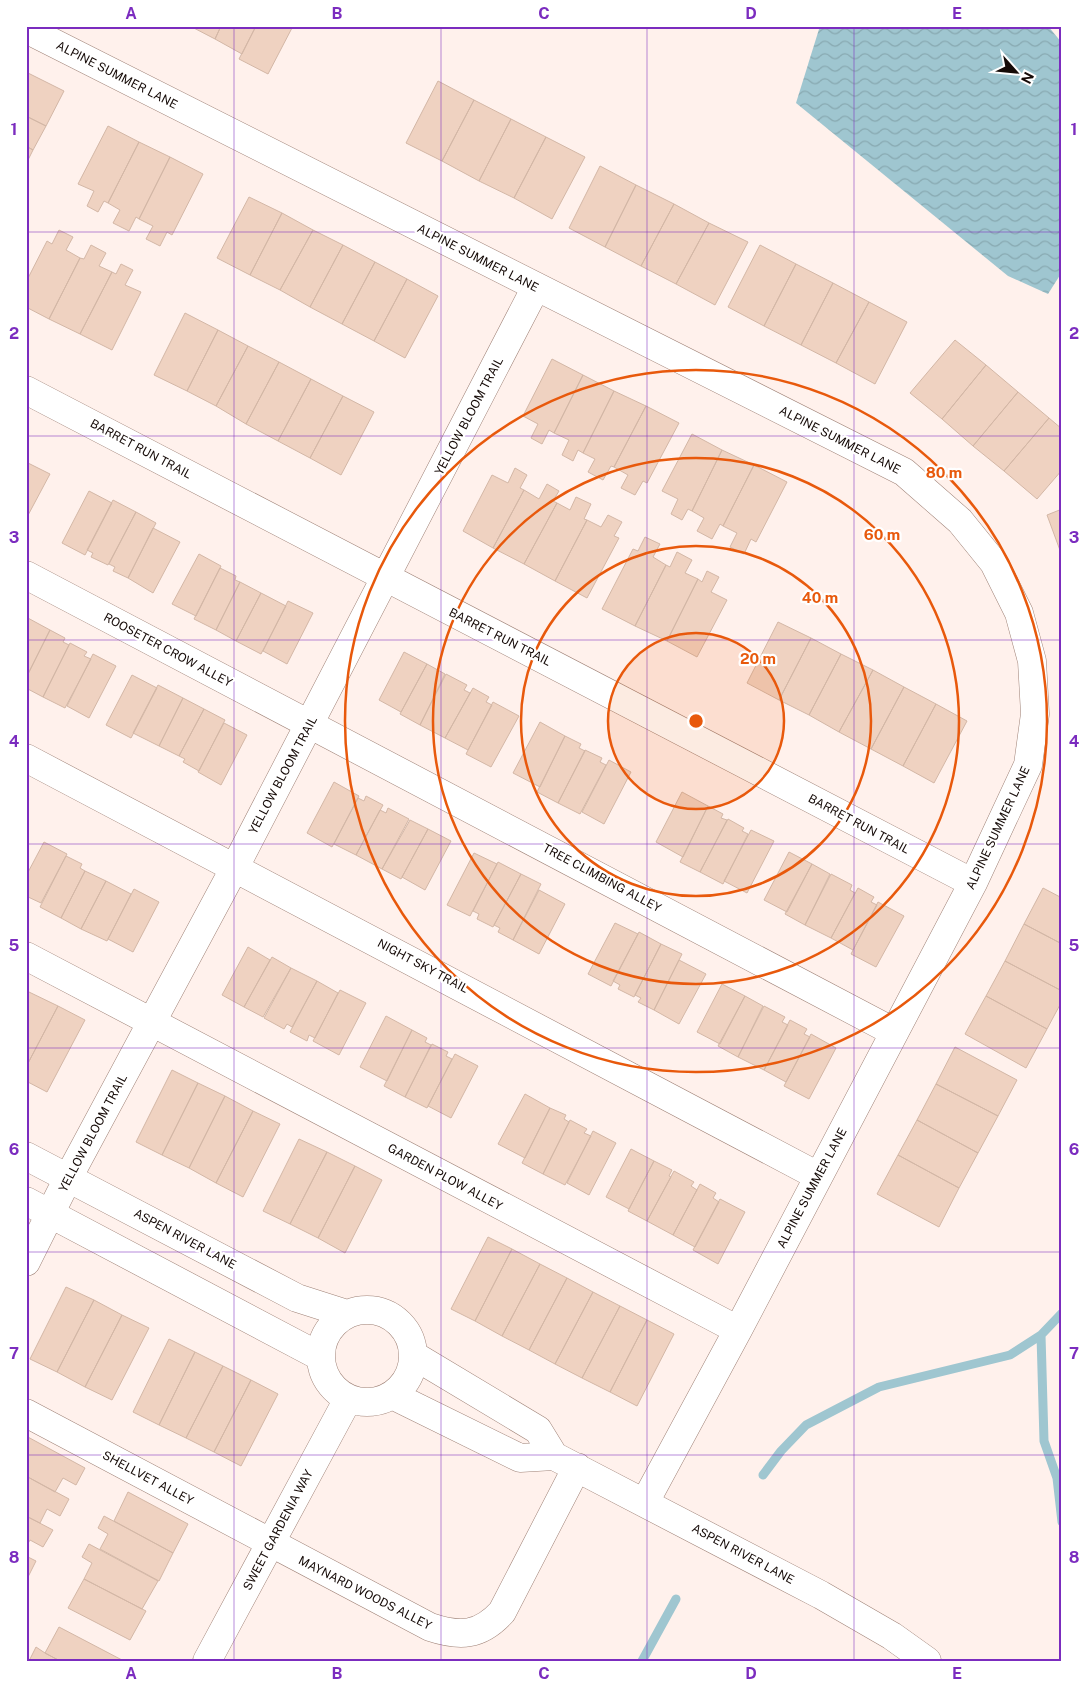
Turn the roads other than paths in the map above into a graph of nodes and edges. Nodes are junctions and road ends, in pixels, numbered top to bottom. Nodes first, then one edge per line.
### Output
1 (26, 29) edge
2 (536, 288) junction
3 (26, 390) edge
4 (26, 575) edge
5 (384, 577) junction
6 (310, 724) junction
7 (26, 758) edge
8 (235, 867) junction
9 (973, 883) junction
10 (26, 956) edge
11 (153, 1022) junction
12 (894, 1032) junction
13 (26, 1156) edge
14 (818, 1176) junction
15 (68, 1178) junction
16 (26, 1201) edge
17 (52, 1214) junction
18 (26, 1262) edge
19 (347, 1314) junction
20 (738, 1330) junction
21 (413, 1355) junction
22 (321, 1356) junction
23 (392, 1395) junction
24 (348, 1399) junction
25 (26, 1413) edge
26 (566, 1462) junction
27 (645, 1502) junction
28 (270, 1544) junction
29 (208, 1661) edge
30 (927, 1661) edge

1 - 2 street, ALPINE SUMMER LANE
2 - 5 street, YELLOW BLOOM TRAIL
2 - 9 street, ALPINE SUMMER LANE
3 - 5 street, BARRET RUN TRAIL
4 - 6 street, ROOSETER CROW ALLEY
5 - 6 street, YELLOW BLOOM TRAIL
5 - 9 street, BARRET RUN TRAIL
6 - 8 street, YELLOW BLOOM TRAIL
6 - 12 street, TREE CLIMBING ALLEY
7 - 8 street, NIGHT SKY TRAIL
8 - 11 street, YELLOW BLOOM TRAIL
8 - 14 street, NIGHT SKY TRAIL
9 - 12 street, ALPINE SUMMER LANE
10 - 11 street, GARDEN PLOW ALLEY
11 - 15 street, YELLOW BLOOM TRAIL
11 - 20 street, GARDEN PLOW ALLEY
12 - 14 street, ALPINE SUMMER LANE
13 - 15 street, ASPEN RIVER LANE
14 - 20 street, ALPINE SUMMER LANE
15 - 17 street, YELLOW BLOOM TRAIL
15 - 19 street, ASPEN RIVER LANE
16 - 17 street
17 - 18 street, YELLOW BLOOM TRAIL
17 - 22 street
19 - 21 street, ASPEN RIVER LANE
19 - 22 street
20 - 27 street, ALPINE SUMMER LANE
21 - 23 street
21 - 26 street
22 - 24 street
23 - 24 street
23 - 26 street, ASPEN RIVER LANE
24 - 28 street, SWEET GARDENIA WAY
25 - 28 street, SHELLVET ALLEY
26 - 27 street, ASPEN RIVER LANE
26 - 28 street, MAYNARD WOODS ALLEY
27 - 30 street, ASPEN RIVER LANE
28 - 29 street, SWEET GARDENIA WAY

